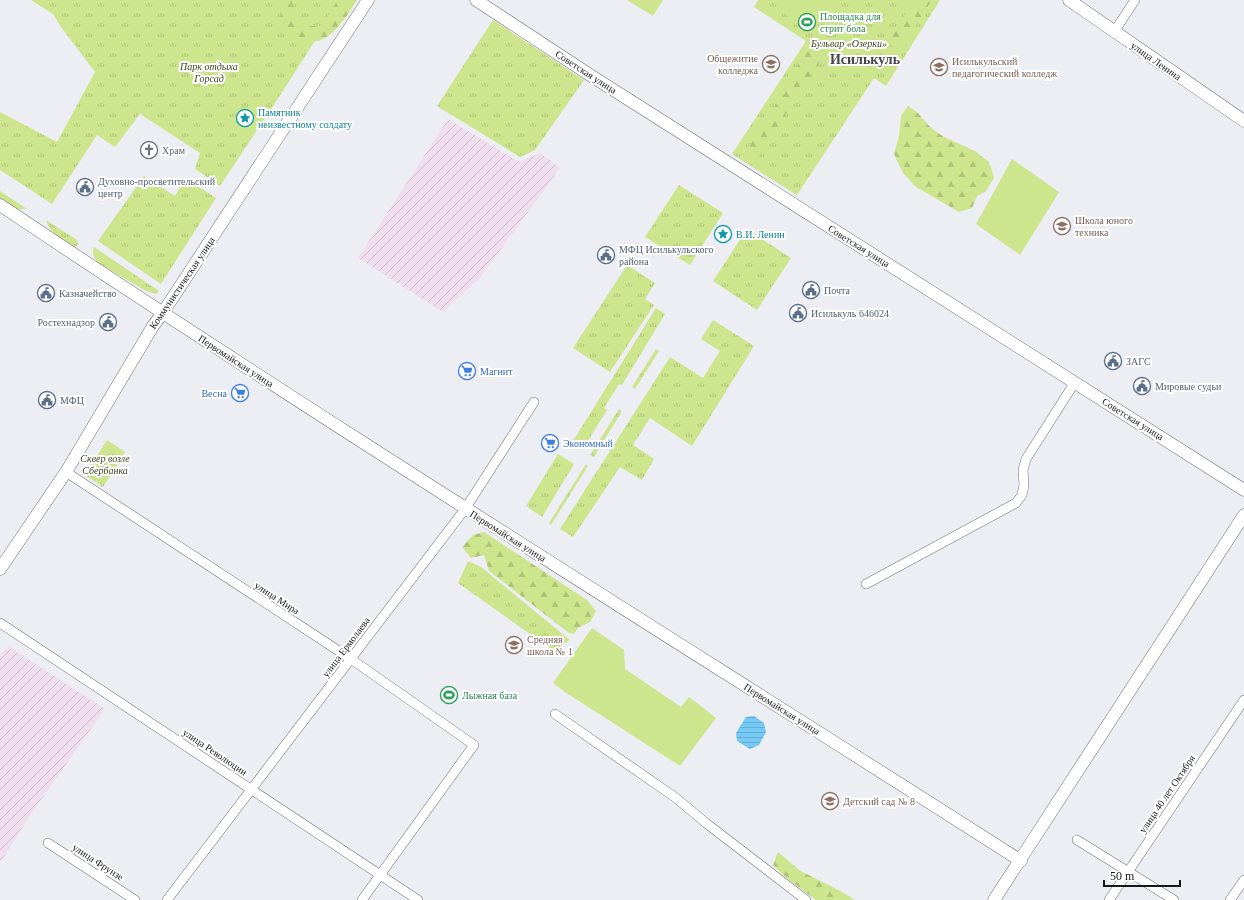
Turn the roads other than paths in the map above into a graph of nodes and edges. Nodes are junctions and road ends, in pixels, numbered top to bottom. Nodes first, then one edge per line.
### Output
1 (368, 0) edge
2 (476, 0) edge
3 (1069, 0) edge
4 (1135, 0) edge
5 (1114, 32) junction
6 (1244, 121) edge
7 (0, 205) edge
8 (162, 314) junction
9 (1075, 382) junction
10 (534, 402) dead end
11 (66, 472) junction
12 (1244, 490) edge
13 (465, 509) junction
14 (1244, 514) edge
15 (0, 569) edge
16 (866, 584) dead end
17 (0, 623) edge
18 (351, 659) junction
19 (1244, 700) edge
20 (555, 714) dead end
21 (252, 790) junction
22 (1077, 840) dead end
23 (48, 843) dead end
24 (1021, 861) junction
25 (1128, 872) junction
26 (380, 874) junction
27 (1244, 880) edge
28 (135, 900) edge
29 (167, 900) edge
30 (362, 900) edge
31 (418, 900) edge
32 (806, 900) edge
33 (995, 900) edge
34 (1109, 900) edge
35 (1174, 900) edge
36 (1230, 900) edge

1 - 8 street, Коммунистическая улица
2 - 9 street, Советская улица
3 - 5 street, улица Ленина
4 - 5 street
5 - 6 street, улица Ленина
7 - 8 street, Первомайская улица
8 - 11 street, Коммунистическая улица
8 - 13 street, Первомайская улица
9 - 12 street, Советская улица
9 - 16 street
10 - 13 street, улица Ермолаева
11 - 15 street, Коммунистическая улица
11 - 18 street, улица Мира
13 - 18 street, улица Ермолаева
13 - 24 street, Первомайская улица
14 - 24 street
17 - 21 street, улица Революции
18 - 21 street, улица Ермолаева
18 - 26 street, улица Мира
19 - 25 street, улица 40 лет Октября
20 - 32 street
21 - 26 street, улица Революции
21 - 29 street, улица Ермолаева
22 - 25 street
23 - 28 street, улица Фрунзе
24 - 33 street
25 - 34 street, улица 40 лет Октября
25 - 35 street
26 - 30 street
26 - 31 street, улица Революции
27 - 36 street

